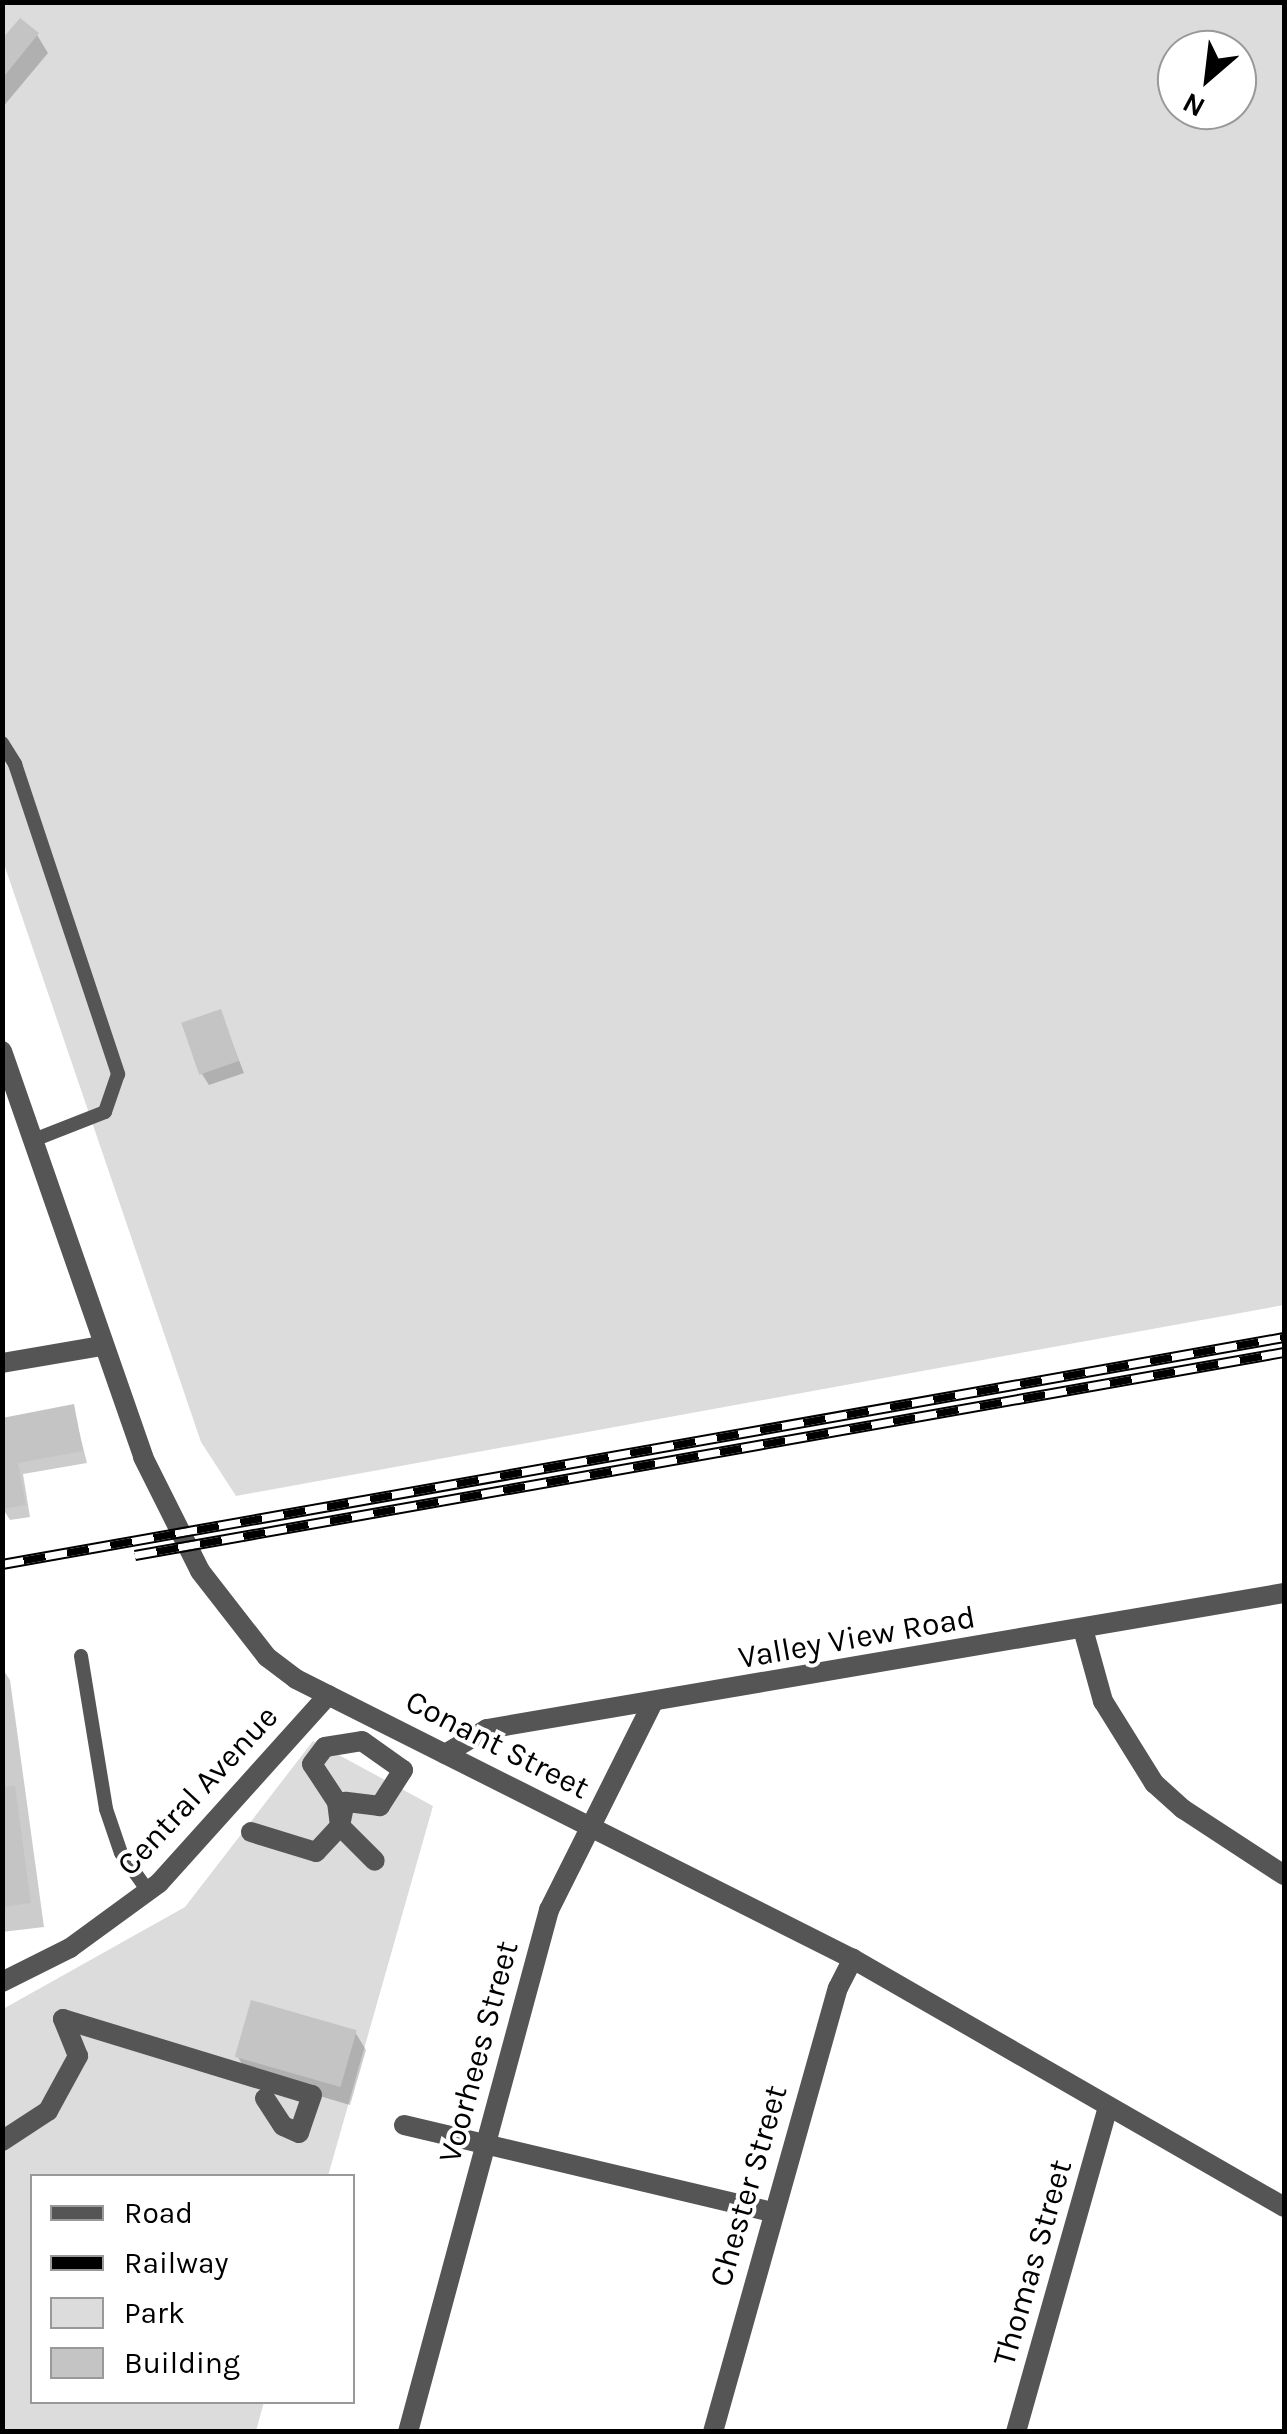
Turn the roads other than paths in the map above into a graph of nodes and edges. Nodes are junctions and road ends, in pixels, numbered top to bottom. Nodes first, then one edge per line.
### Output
1 (2, 743) edge
2 (3, 1056) edge
3 (34, 1140) junction
4 (101, 1346) junction
5 (2, 1363) edge
6 (1284, 1593) edge
7 (1083, 1629) junction
8 (81, 1656) dead end
9 (328, 1695) junction
10 (652, 1704) junction
11 (445, 1754) junction
12 (340, 1826) junction
13 (591, 1826) junction
14 (251, 1832) dead end
15 (376, 1861) dead end
16 (1284, 1875) edge
17 (148, 1892) junction
18 (853, 1959) junction
19 (2, 1982) edge
20 (265, 2098) dead end
21 (1107, 2111) junction
22 (404, 2125) dead end
23 (487, 2140) junction
24 (2, 2141) edge
25 (1284, 2208) edge
26 (772, 2212) junction
27 (408, 2432) edge
28 (712, 2432) edge
29 (1016, 2432) edge

1 - 3 lane
2 - 3 street, Conant Street
3 - 4 street, Conant Street
4 - 5 street
4 - 9 street, Conant Street
6 - 7 street, Valley View Road
7 - 10 street, Valley View Road
7 - 16 street
8 - 17 lane
9 - 11 street, Conant Street
9 - 17 street, Central Avenue
10 - 11 street, Valley View Road
10 - 13 street, Voorhees Street
11 - 13 street, Conant Street
12 - 12 street
12 - 14 street
12 - 15 street
13 - 18 street, Conant Street
13 - 23 street, Voorhees Street
17 - 19 street, Central Avenue
18 - 21 street, Conant Street
18 - 26 street, Chester Street
20 - 24 street
21 - 25 street, Conant Street
21 - 29 street, Thomas Street
22 - 23 street
23 - 26 street
23 - 27 street, Voorhees Street
26 - 28 street, Chester Street

